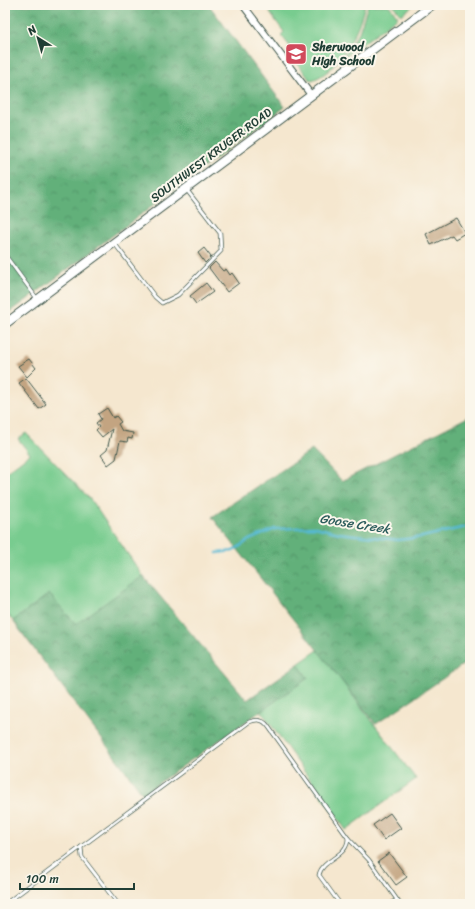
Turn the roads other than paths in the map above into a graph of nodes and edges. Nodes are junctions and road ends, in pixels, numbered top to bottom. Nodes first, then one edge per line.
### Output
1 (243, 5) edge
2 (432, 5) edge
3 (311, 95) junction
4 (186, 189) junction
5 (114, 242) junction
6 (5, 254) edge
7 (38, 300) junction
8 (5, 324) edge
9 (348, 838) junction
10 (81, 847) junction
11 (397, 900) junction
12 (5, 904) edge
13 (118, 904) edge
14 (340, 904) edge
15 (389, 904) edge
16 (400, 904) edge

1 - 3 street
2 - 3 street, SOUTHWEST KRUGER ROAD
3 - 4 street, SOUTHWEST KRUGER ROAD
4 - 5 street, SOUTHWEST KRUGER ROAD
4 - 5 lane
5 - 7 street, SOUTHWEST KRUGER ROAD
6 - 7 lane
7 - 8 street, SOUTHWEST KRUGER ROAD
9 - 10 lane
9 - 11 lane
9 - 14 lane
10 - 12 lane
10 - 13 lane
11 - 15 lane
11 - 16 lane

